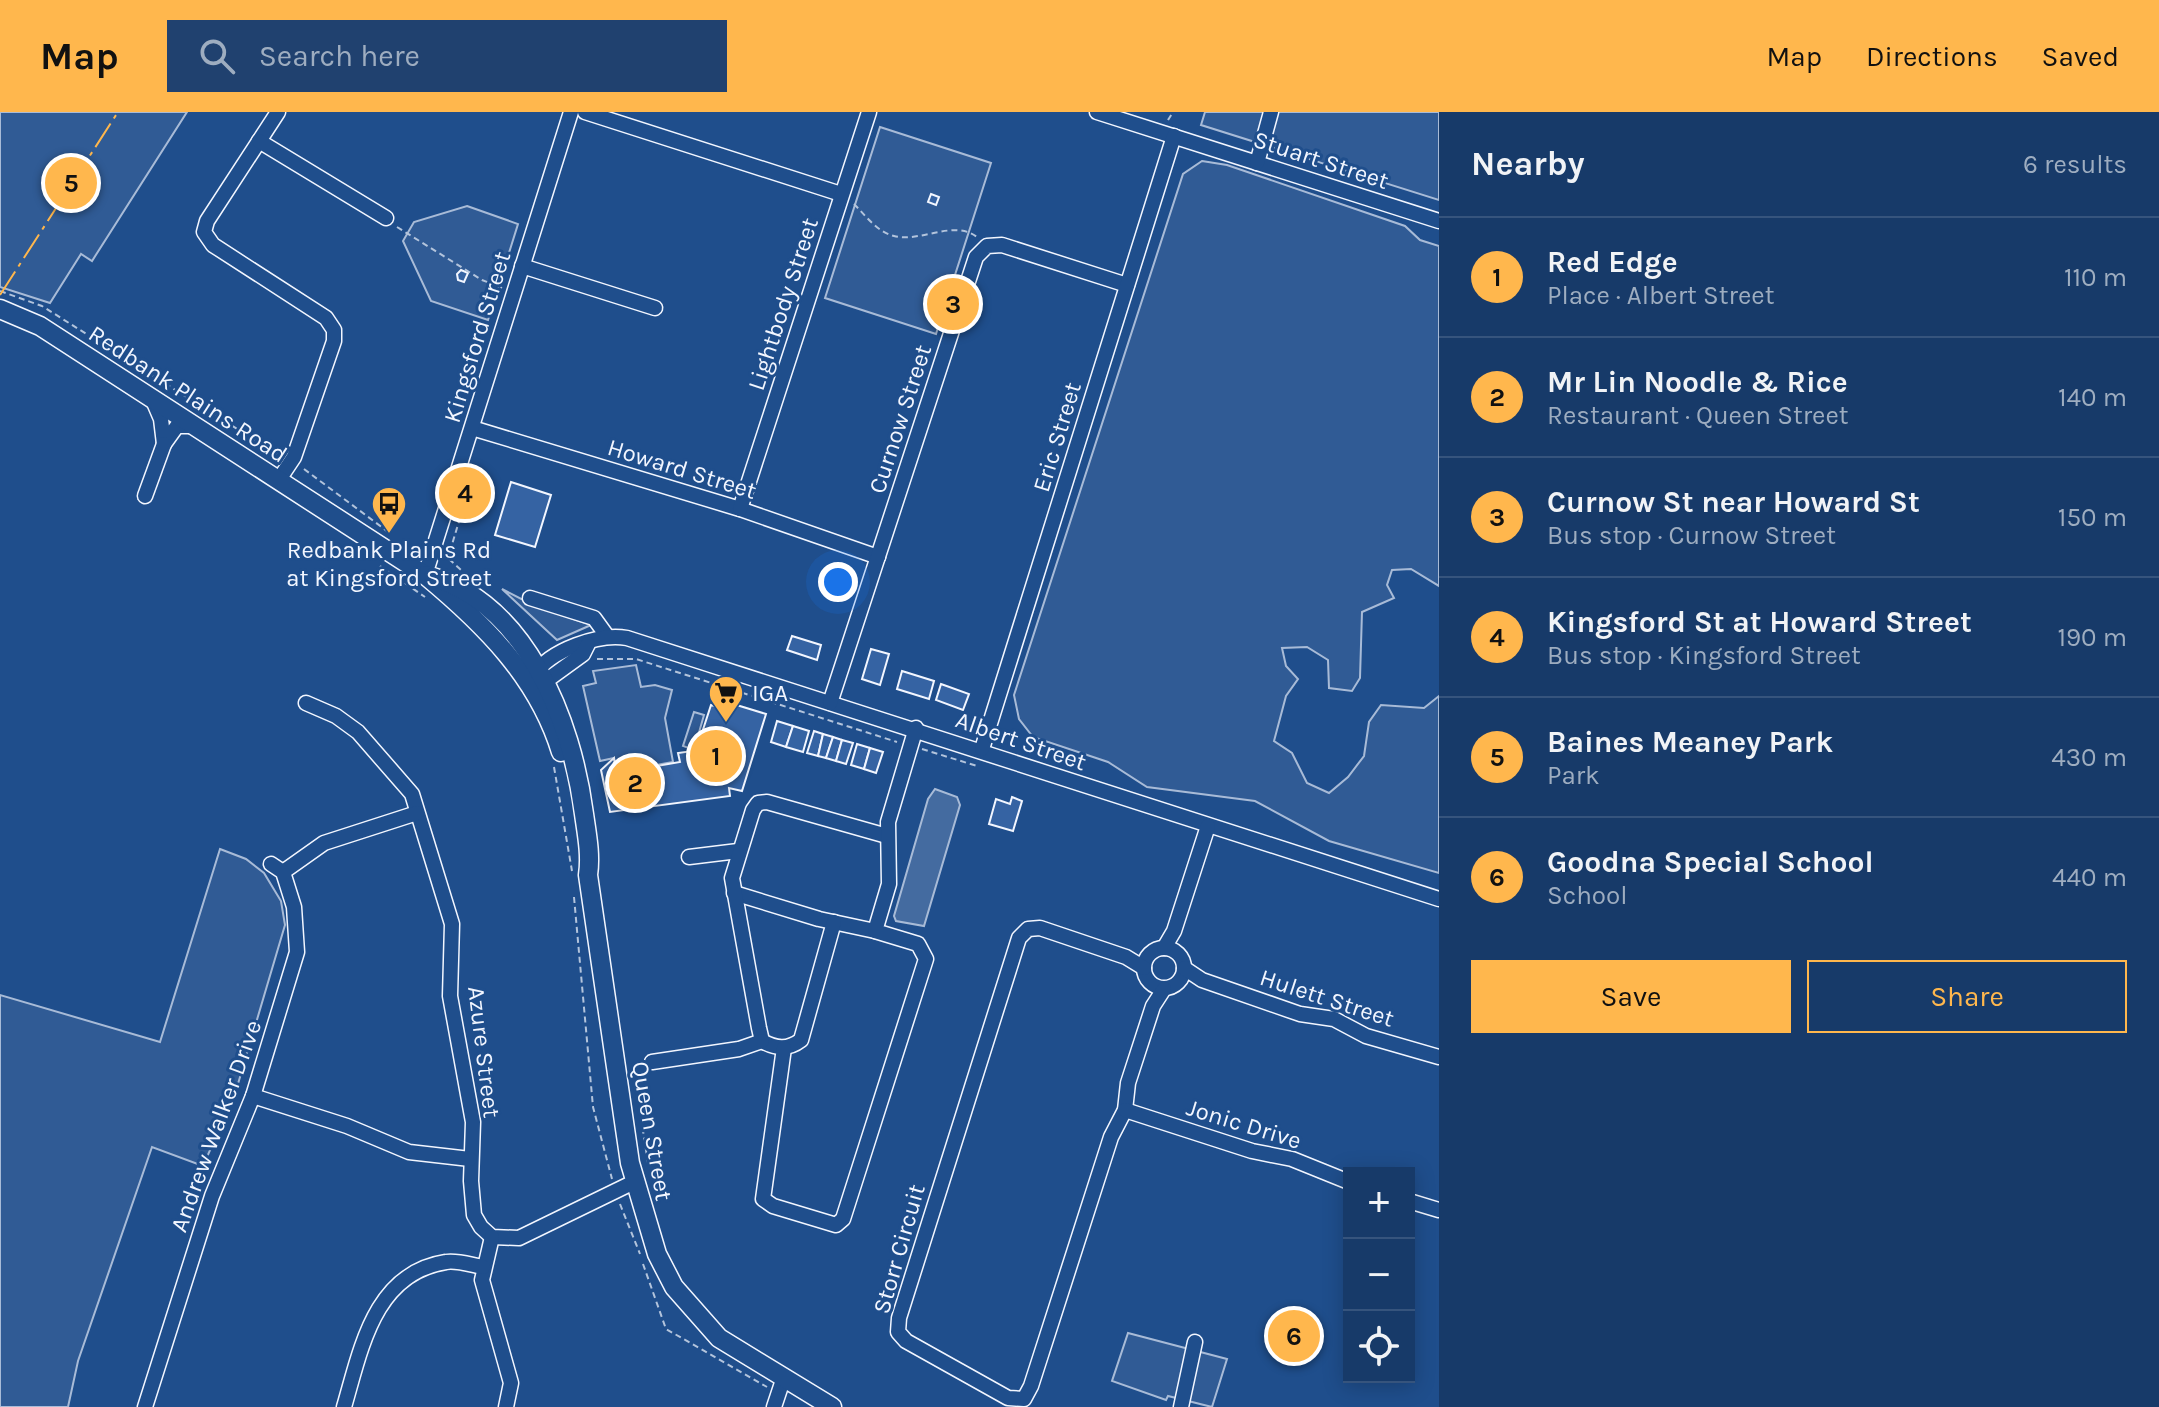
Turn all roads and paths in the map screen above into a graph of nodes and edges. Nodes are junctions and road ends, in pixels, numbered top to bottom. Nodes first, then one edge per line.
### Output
1 (278, 112) edge
2 (571, 112) edge
3 (585, 112) edge
4 (869, 112) edge
5 (1097, 112) edge
6 (1271, 112) edge
7 (1174, 136) junction
8 (259, 141) junction
9 (1257, 163) junction
10 (841, 192) junction
11 (386, 218) joint
12 (1439, 221) edge
13 (987, 246) junction
14 (522, 266) junction
15 (482, 280) junction
16 (480, 285) dead end
17 (1127, 285) junction
18 (0, 291) edge
19 (514, 292) junction
20 (655, 308) dead end
21 (0, 309) edge
22 (152, 397) junction
23 (195, 426) junction
24 (472, 428) junction
25 (164, 444) junction
26 (290, 462) junction
27 (278, 481) junction
28 (468, 491) dead end
29 (145, 496) dead end
30 (740, 509) junction
31 (347, 525) joint
32 (395, 537) dead end
33 (433, 549) junction
34 (878, 557) junction
35 (377, 564) dead end
36 (425, 575) junction
37 (530, 598) dead end
38 (429, 599) dead end
39 (607, 636) junction
40 (536, 678) junction
41 (306, 703) dead end
42 (830, 703) junction
43 (916, 728) junction
44 (982, 749) junction
45 (553, 763) dead end
46 (417, 813) junction
47 (1208, 826) junction
48 (887, 836) junction
49 (738, 851) junction
50 (689, 857) dead end
51 (580, 879) junction
52 (734, 893) junction
53 (574, 898) dead end
54 (1439, 899) edge
55 (834, 922) junction
56 (875, 931) junction
57 (1170, 950) junction
58 (1146, 962) junction
59 (1182, 974) junction
60 (1158, 987) junction
61 (762, 1041) junction
62 (784, 1048) junction
63 (1439, 1057) edge
64 (652, 1062) dead end
65 (253, 1096) junction
66 (1125, 1110) junction
67 (470, 1159) junction
68 (1343, 1180) edge
69 (635, 1187) junction
70 (616, 1199) junction
71 (1415, 1203) edge
72 (1439, 1210) edge
73 (492, 1237) junction
74 (483, 1267) junction
75 (1195, 1342) dead end
76 (778, 1394) edge
77 (145, 1407) edge
78 (344, 1407) edge
79 (506, 1407) edge
80 (832, 1407) edge
81 (1181, 1407) edge

1 - 8 street
2 - 14 street, Kingsford Street
3 - 10 street
4 - 10 street, Lightbody Street
5 - 7 street, Stuart Street
6 - 9 street
7 - 9 street, Stuart Street
7 - 17 street, Eric Street
8 - 11 street
8 - 26 street
9 - 12 street, Stuart Street
10 - 13 path
10 - 30 street, Lightbody Street
11 - 15 path
13 - 17 street
13 - 34 street, Curnow Street
14 - 19 street, Kingsford Street
14 - 20 street
15 - 16 path
15 - 19 path
17 - 44 street, Eric Street
18 - 26 path
19 - 24 street, Kingsford Street
21 - 22 main road, Redbank Plains Road
22 - 23 main road, Redbank Plains Road
22 - 25 street
23 - 25 street
23 - 27 main road, Redbank Plains Road
24 - 30 street, Howard Street
24 - 33 street, Kingsford Street
25 - 29 street
26 - 27 street
26 - 32 path
27 - 31 main road, Redbank Plains Road
28 - 33 path
30 - 34 street, Howard Street
31 - 36 main road, Queen Street
33 - 36 street, Kingsford Street
34 - 42 street, Curnow Street
35 - 38 path
36 - 40 main road, Queen Street
37 - 39 street
39 - 40 street
39 - 42 street, Albert Street
40 - 51 main road, Queen Street
41 - 46 street, Azure Street
42 - 43 street, Albert Street
43 - 44 street, Albert Street
43 - 48 street
44 - 47 street, Albert Street
45 - 51 path
46 - 65 street, Andrew Walker Drive
46 - 67 street, Azure Street
47 - 54 street, Albert Street
47 - 57 street
48 - 49 street
48 - 56 street
49 - 50 street
49 - 52 street
51 - 69 main road, Queen Street
52 - 55 street
52 - 61 street
53 - 70 path
55 - 56 street
55 - 62 street
56 - 62 street
57 - 58 street
57 - 59 street
58 - 60 street
58 - 66 street, Storr Circuit
59 - 60 street
59 - 63 street, Hulett Street
60 - 66 street, Storr Circuit
61 - 62 street
61 - 64 street
65 - 67 street
65 - 77 street, Andrew Walker Drive
66 - 68 street, Jonic Drive
67 - 73 street, Azure Street
69 - 70 street
69 - 70 path
69 - 76 main road, Queen Street
70 - 73 street
70 - 76 path
71 - 72 street
73 - 74 street
74 - 78 street
74 - 79 street
75 - 81 street
76 - 80 main road, Queen Street

